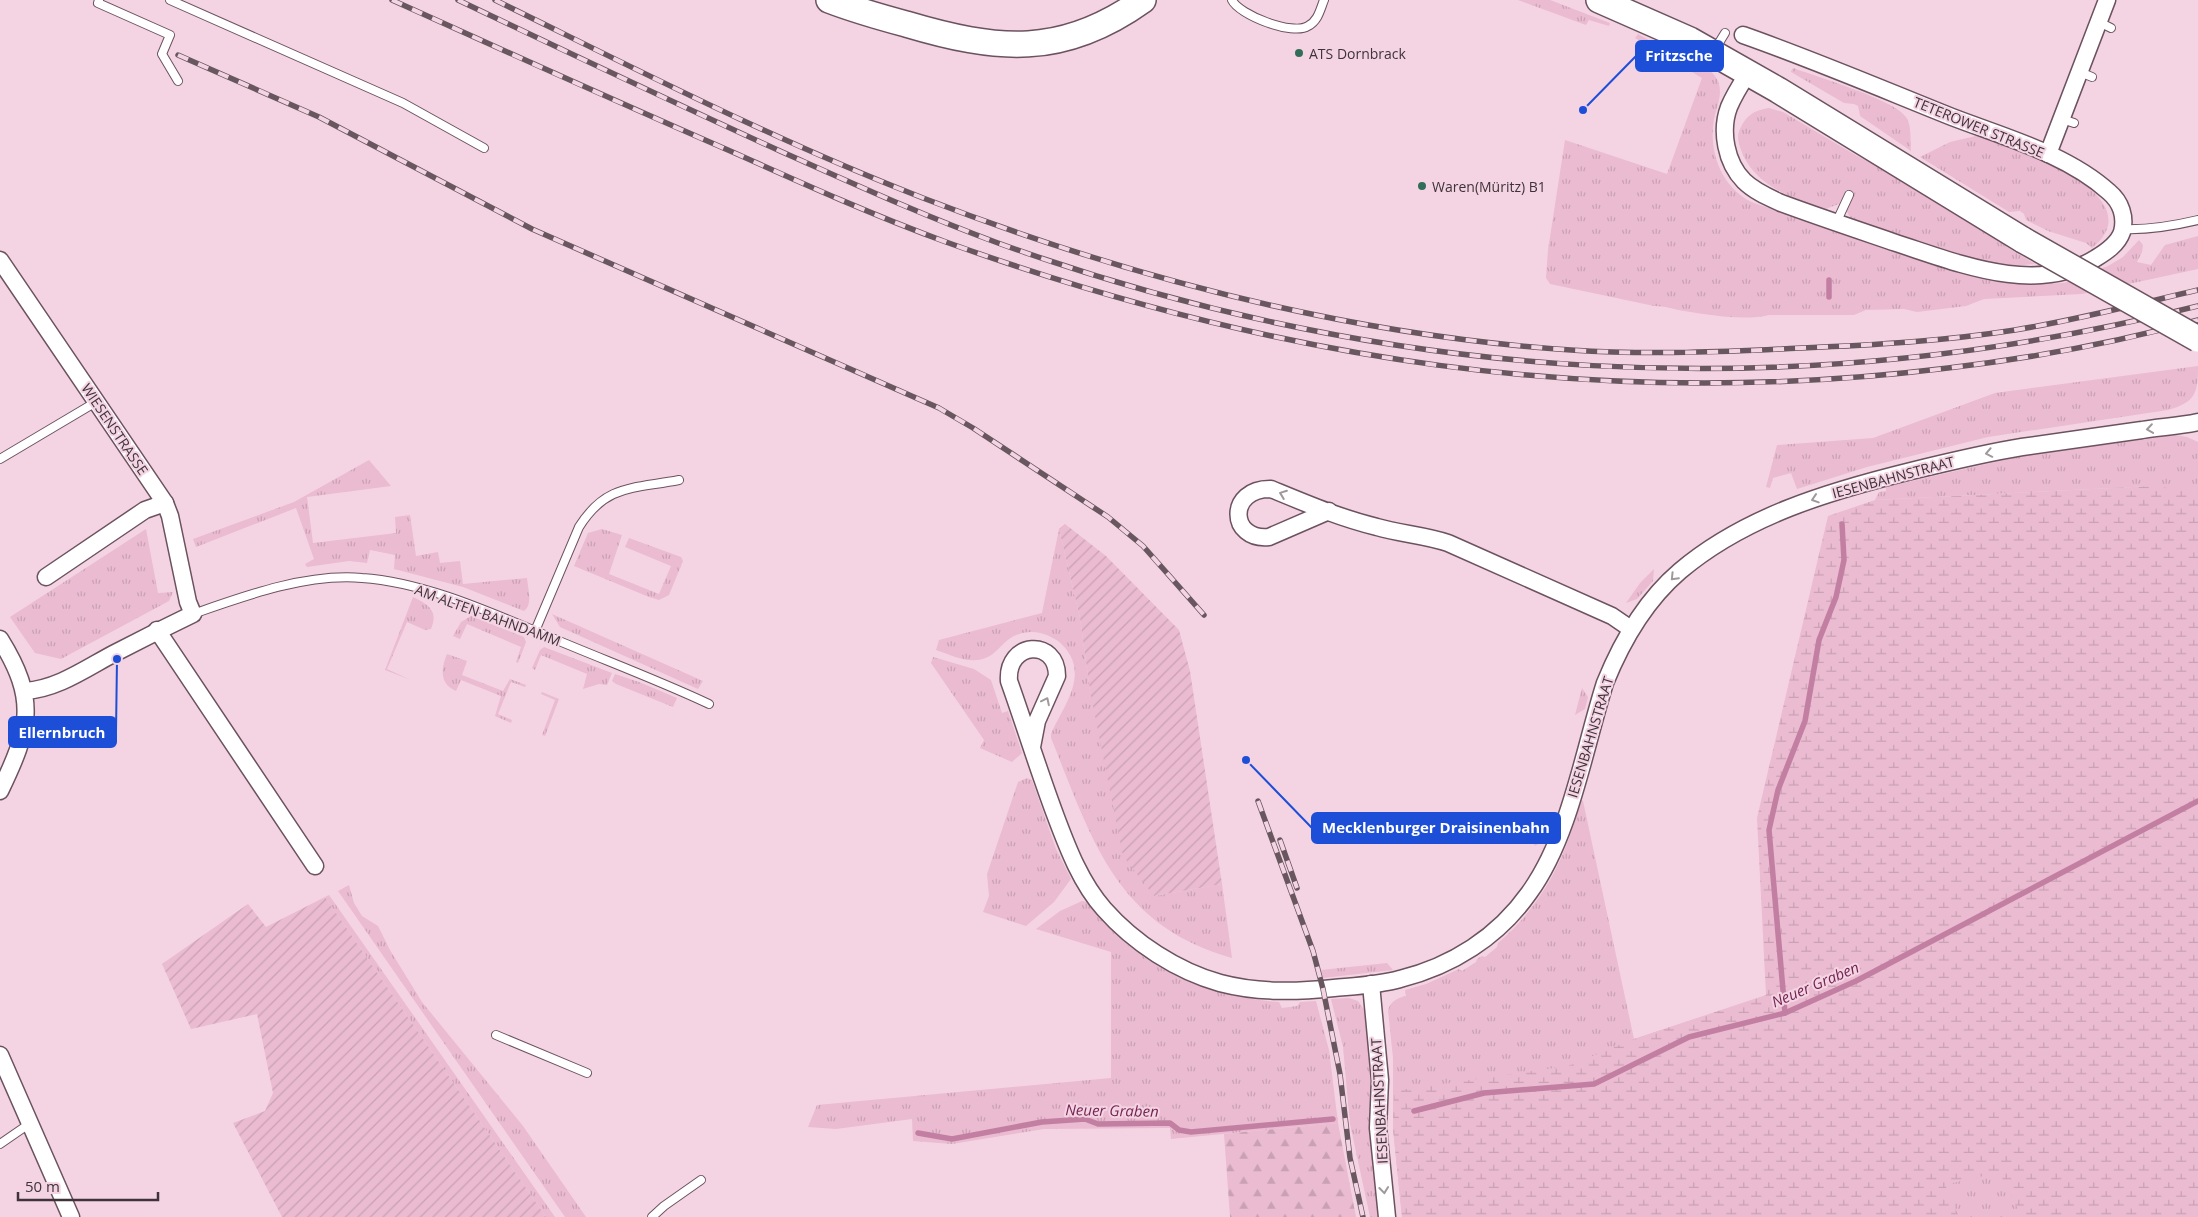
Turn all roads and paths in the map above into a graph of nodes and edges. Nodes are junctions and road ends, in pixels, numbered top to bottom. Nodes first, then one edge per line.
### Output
1 (99, 0) edge
2 (170, 0) edge
3 (829, 0) edge
4 (1143, 0) edge
5 (1232, 0) edge
6 (1324, 0) edge
7 (1599, 0) edge
8 (2107, 0) edge
9 (1743, 35) dead end
10 (1748, 73) junction
11 (178, 81) dead end
12 (484, 148) dead end
13 (2048, 154) junction
14 (1849, 194) dead end
15 (2198, 220) edge
16 (1836, 223) junction
17 (2123, 229) junction
18 (0, 260) edge
19 (2198, 339) edge
20 (96, 402) junction
21 (2198, 422) edge
22 (0, 459) edge
23 (679, 480) dead end
24 (165, 502) junction
25 (1329, 511) junction
26 (46, 577) dead end
27 (193, 614) junction
28 (1631, 629) junction
29 (157, 630) junction
30 (535, 631) junction
31 (0, 640) edge
32 (24, 691) junction
33 (709, 704) dead end
34 (1032, 748) junction
35 (0, 791) edge
36 (315, 866) dead end
37 (1371, 984) junction
38 (496, 1035) dead end
39 (0, 1054) edge
40 (587, 1073) dead end
41 (29, 1124) junction
42 (0, 1144) edge
43 (701, 1180) dead end
44 (71, 1217) edge
45 (652, 1217) edge
46 (1387, 1217) edge

1 - 11 lane
2 - 12 lane
3 - 4 main road
5 - 6 lane
7 - 10 main road
8 - 13 street
9 - 13 street, TETEROWER STRASSE
10 - 16 street
10 - 19 main road, bridge
13 - 17 street, TETEROWER STRASSE
14 - 16 lane
15 - 17 lane
16 - 17 street
18 - 20 street, WIESENSTRASSE
20 - 22 lane
20 - 24 street, WIESENSTRASSE
21 -> 28 street, IESENBAHNSTRAAT
23 - 30 lane
24 - 26 street
24 - 27 street, WIESENSTRASSE
25 -> 25 street
25 - 28 street
27 - 29 street, AM ALTEN BAHNDAMM
27 - 30 lane, AM ALTEN BAHNDAMM
28 - 37 street, IESENBAHNSTRAAT
29 - 32 street, AM ALTEN BAHNDAMM
29 - 36 street
30 - 33 lane, AM ALTEN BAHNDAMM
31 - 32 street
32 - 35 street
34 -> 34 street, IESENBAHNSTRAAT
34 - 37 street, IESENBAHNSTRAAT
37 -> 46 street, IESENBAHNSTRAAT
38 - 40 lane
39 - 41 street
41 - 42 lane
41 - 44 street
43 - 45 lane

